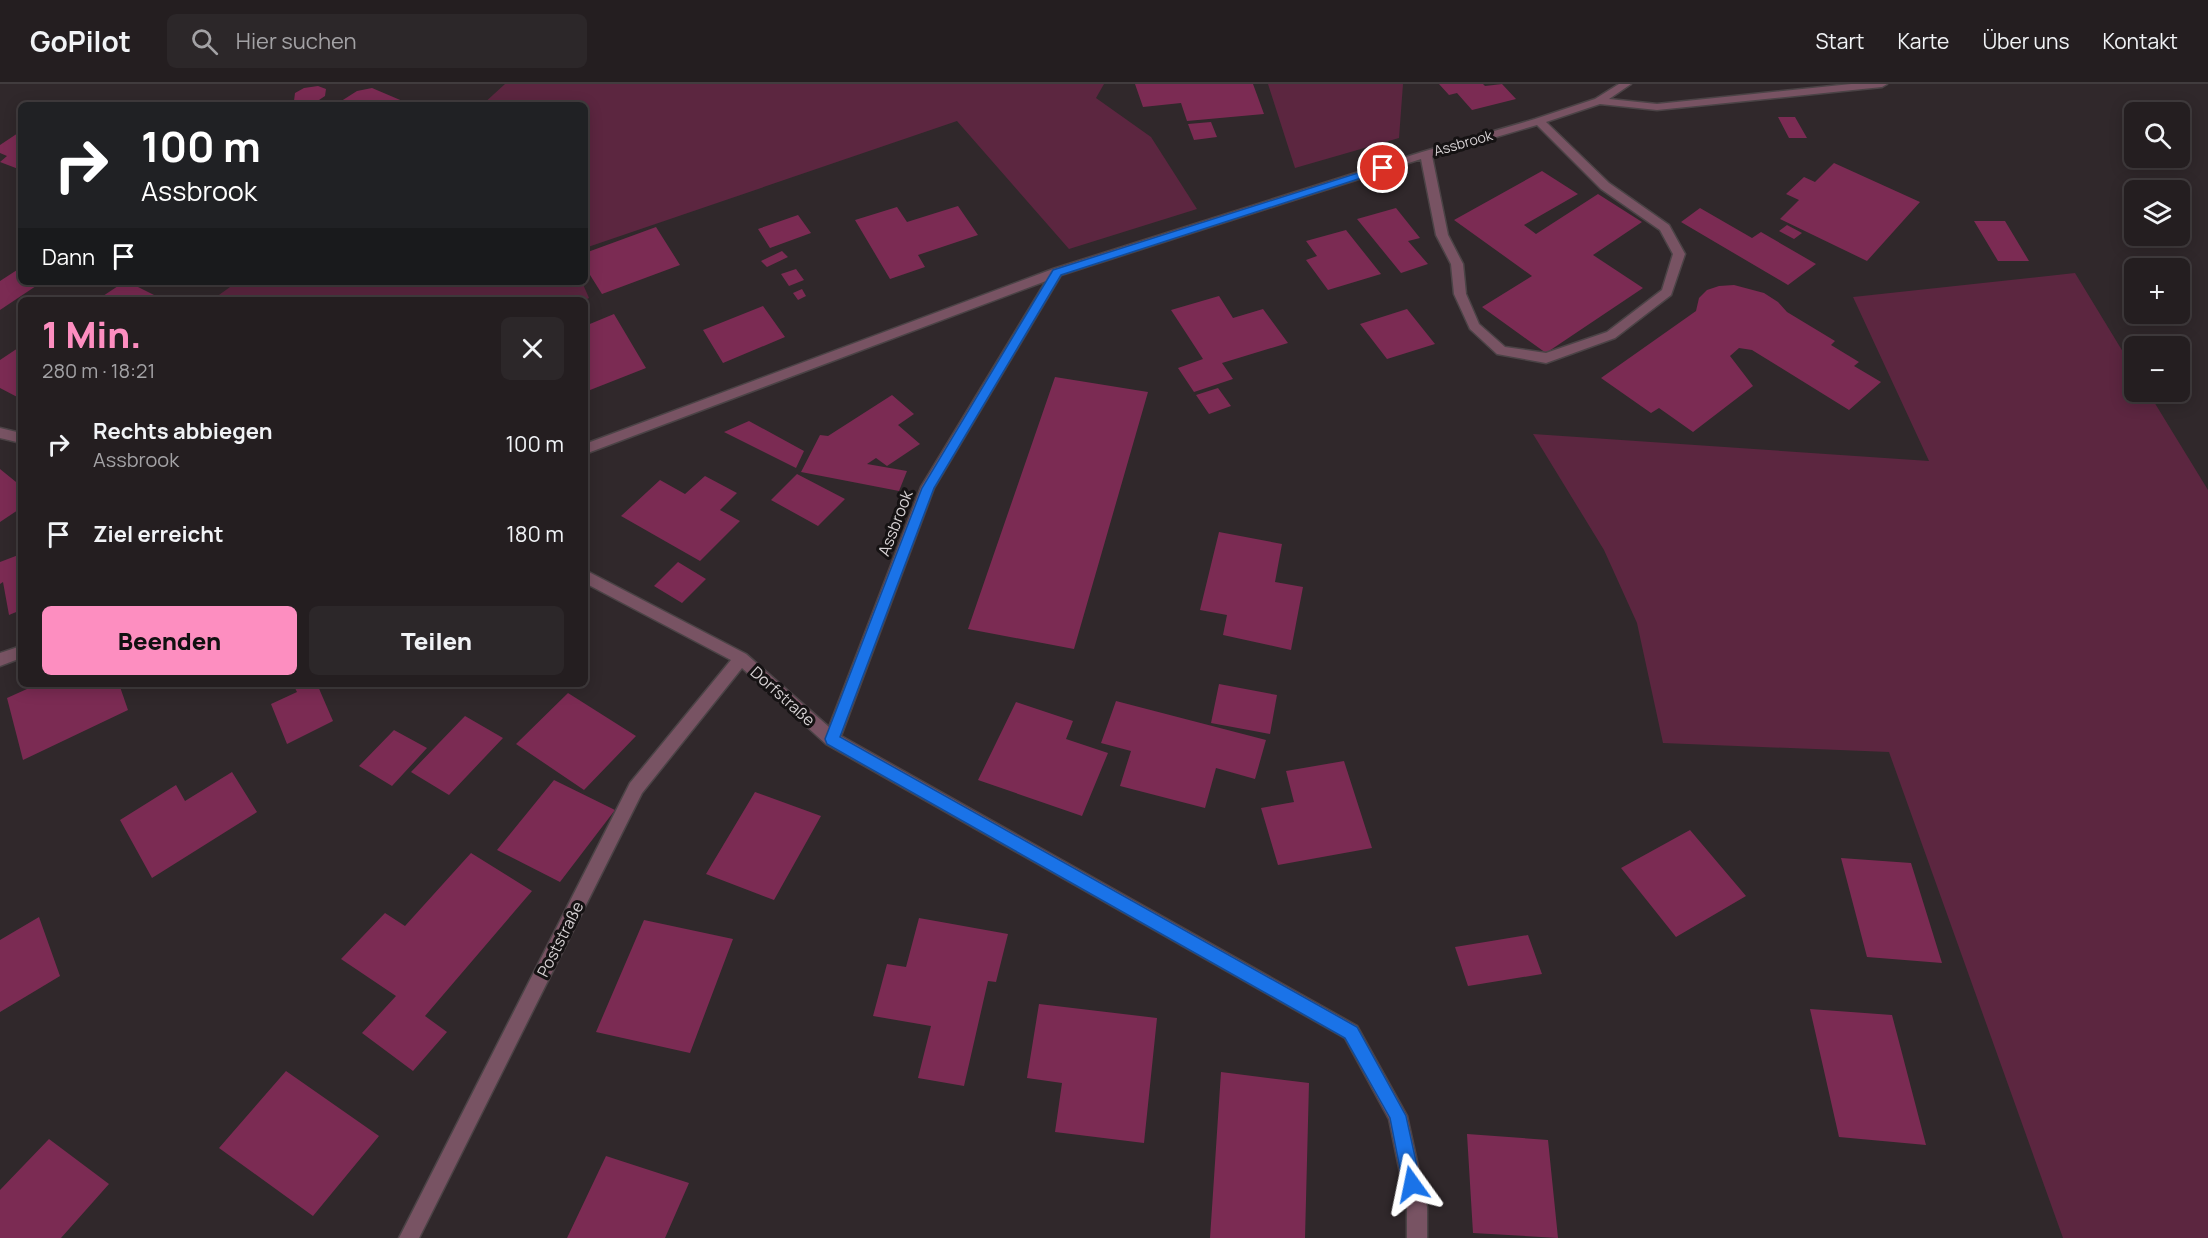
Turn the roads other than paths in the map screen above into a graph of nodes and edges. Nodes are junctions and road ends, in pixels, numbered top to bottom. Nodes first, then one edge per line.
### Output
1 (1626, 84) edge
2 (1882, 84) edge
3 (1599, 101) junction
4 (1539, 121) junction
5 (1426, 154) junction
6 (1057, 272) junction
7 (0, 433) edge
8 (18, 437) edge
9 (588, 448) edge
10 (588, 578) edge
11 (18, 653) edge
12 (741, 658) junction
13 (0, 660) edge
14 (832, 739) junction
15 (409, 1238) edge
16 (1417, 1238) edge

1 - 3 street, Assbrook
2 - 3 street
3 - 4 street, Assbrook
4 - 5 street, Assbrook
4 - 5 street
5 - 6 street, Assbrook
6 - 9 street, Assbrook
6 - 14 street, Assbrook
7 - 8 street
10 - 12 street, Dorfstraße
11 - 13 street
12 - 14 street, Dorfstraße
12 - 15 street, Poststraße
14 - 16 street, Dorfstraße

